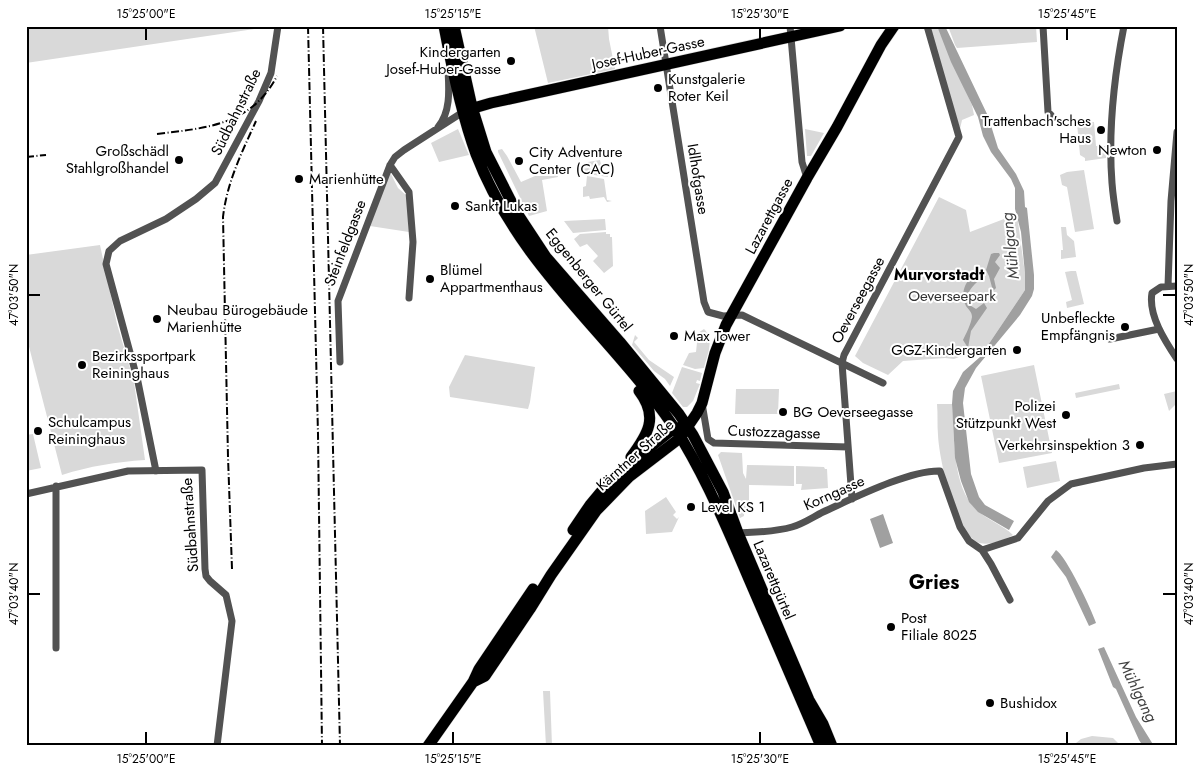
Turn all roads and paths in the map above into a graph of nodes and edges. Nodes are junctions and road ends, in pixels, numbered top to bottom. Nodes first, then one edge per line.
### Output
1 (278, 26) edge
2 (444, 26) edge
3 (454, 26) edge
4 (660, 26) edge
5 (840, 26) edge
6 (894, 26) edge
7 (927, 26) edge
8 (1043, 26) edge
9 (1124, 26) edge
10 (790, 32) edge
11 (447, 45) junction
12 (666, 65) junction
13 (468, 110) junction
14 (1051, 115) dead end
15 (1177, 132) edge
16 (430, 134) junction
17 (390, 165) junction
18 (807, 178) junction
19 (1117, 221) dead end
20 (1168, 286) junction
21 (1177, 286) edge
22 (409, 298) dead end
23 (731, 315) junction
24 (588, 321) junction
25 (1159, 329) junction
26 (1110, 339) dead end
27 (1177, 359) edge
28 (340, 362) dead end
29 (842, 363) junction
30 (883, 383) dead end
31 (702, 403) junction
32 (688, 426) junction
33 (677, 433) junction
34 (848, 447) junction
35 (666, 448) junction
36 (694, 461) junction
37 (1177, 464) edge
38 (156, 471) junction
39 (620, 473) junction
40 (56, 486) junction
41 (26, 494) edge
42 (852, 499) junction
43 (738, 533) junction
44 (982, 550) junction
45 (1010, 600) dead end
46 (56, 648) dead end
47 (473, 682) junction
48 (218, 746) edge
49 (428, 746) edge
50 (821, 746) edge
51 (832, 746) edge

1 - 38 street, Südbahnstraße
2 - 11 main road, Eggenberger Gürtel
3 - 13 main road, Eggenberger Gürtel
4 - 12 street, Idlhofgasse
5 - 10 main road, Josef-Huber-Gasse
6 - 18 main road, Lazarettgasse
7 - 29 street, Oeverseegasse
8 - 14 street
9 - 19 street
10 - 12 main road, Josef-Huber-Gasse
10 - 18 street
11 - 13 main road, Eggenberger Gürtel
11 - 16 street, Steinfeldgasse
12 - 13 main road, Josef-Huber-Gasse
12 - 23 street, Idlhofgasse
13 - 16 street, Steinfeldgasse
13 - 24 main road, Eggenberger Gürtel
13 - 32 main road, Eggenberger Gürtel
15 - 20 street
16 - 17 street, Steinfeldgasse
17 - 22 street
17 - 28 street, Steinfeldgasse
18 - 23 main road, Lazarettgasse
20 - 21 street
20 - 25 street
23 - 29 street
23 - 31 main road, Lazarettgasse
24 - 33 main road, Eggenberger Gürtel
24 - 39 main road
25 - 26 street
25 - 27 street
29 - 30 street
29 - 34 street, Oeverseegasse
31 - 32 main road, Lazarettgasse
31 - 34 street, Custozzagasse
32 - 33 main road, Kärntner Straße
32 - 43 main road, Lazarettgürtel
33 - 35 main road, Kärntner Straße
33 - 36 main road, Lazarettgürtel
33 - 39 main road, Kärntner Straße
34 - 42 street, Oeverseegasse
35 - 36 main road
35 - 47 main road, Kärntner Straße
36 - 50 main road, Lazarettgürtel
37 - 44 street
38 - 40 street
38 - 48 street, Südbahnstraße
39 - 47 main road, Kärntner Straße
40 - 41 street
40 - 46 street
42 - 43 street, Korngasse
42 - 44 street, Korngasse
43 - 51 main road, Lazarettgürtel
44 - 45 street
47 - 49 main road, Kärntner Straße

